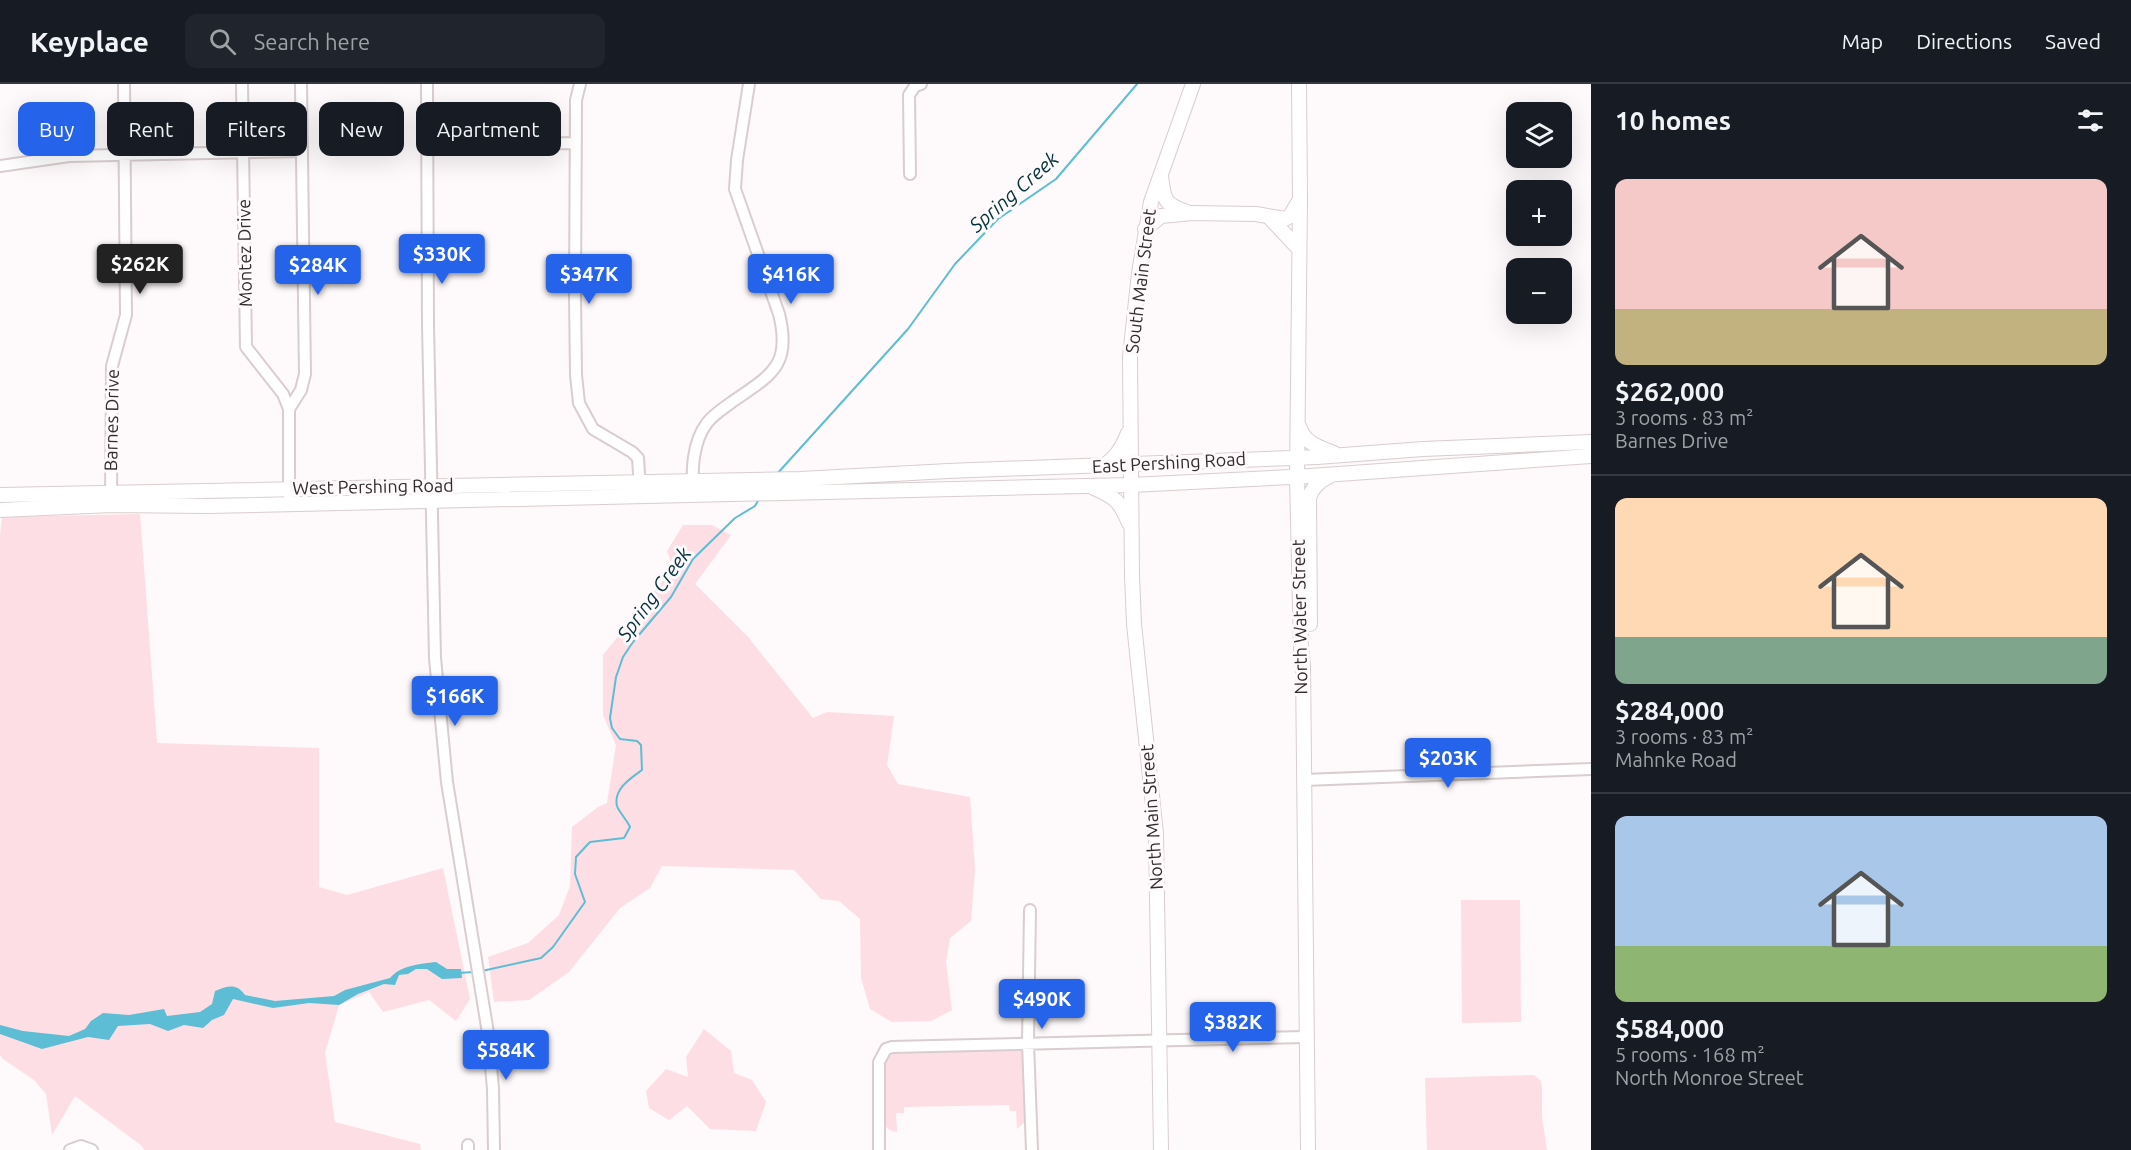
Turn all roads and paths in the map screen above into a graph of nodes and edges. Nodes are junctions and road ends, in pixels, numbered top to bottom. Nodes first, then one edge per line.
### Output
1 (124, 84) edge
2 (242, 84) edge
3 (302, 84) edge
4 (427, 84) edge
5 (580, 84) edge
6 (749, 84) edge
7 (921, 84) edge
8 (1193, 84) edge
9 (1299, 84) edge
10 (124, 102) edge
11 (242, 102) edge
12 (302, 102) edge
13 (427, 102) edge
14 (561, 142) edge
15 (576, 142) junction
16 (107, 155) edge
17 (125, 156) edge
18 (243, 156) edge
19 (302, 156) edge
20 (428, 156) edge
21 (0, 166) edge
22 (1161, 171) junction
23 (910, 174) dead end
24 (1300, 199) junction
25 (1191, 213) junction
26 (1269, 217) junction
27 (1145, 230) junction
28 (1299, 249) junction
29 (289, 409) junction
30 (1297, 421) junction
31 (1131, 429) junction
32 (1591, 442) edge
33 (1341, 456) junction
34 (1591, 456) edge
35 (1297, 458) junction
36 (1194, 462) junction
37 (1131, 465) junction
38 (1103, 466) junction
39 (1333, 475) junction
40 (1297, 477) junction
41 (746, 479) joint
42 (692, 480) junction
43 (640, 481) junction
44 (431, 485) junction
45 (1131, 485) junction
46 (1089, 486) junction
47 (289, 489) junction
48 (224, 491) junction
49 (693, 494) junction
50 (0, 495) edge
51 (640, 496) junction
52 (111, 499) junction
53 (431, 500) junction
54 (289, 504) junction
55 (146, 507) junction
56 (0, 510) edge
57 (1131, 529) junction
58 (1303, 666) junction
59 (1591, 769) edge
60 (1304, 780) junction
61 (1030, 910) dead end
62 (1305, 1037) junction
63 (1159, 1041) junction
64 (1028, 1043) junction
65 (75, 1148) edge
66 (92, 1150) edge
67 (494, 1150) edge
68 (879, 1150) edge
69 (1032, 1150) edge
70 (1161, 1150) edge
71 (1308, 1150) edge

1 - 10 street, Barnes Drive
2 - 11 street, Montez Drive
3 - 12 street
4 - 13 street
5 - 15 street
6 - 42 street
7 - 23 street
8 - 22 main road, South Main Street
9 - 24 main road, North Water Street
14 - 15 street
15 - 43 street
16 - 21 street
17 - 52 street, Barnes Drive
18 - 29 street, Montez Drive
19 - 29 street
20 - 44 street
22 - 25 main road
22 - 27 main road, South Main Street
24 - 26 main road
24 - 28 main road, North Water Street
25 - 26 main road
25 - 27 main road
26 - 28 main road
27 - 31 main road, South Main Street
28 - 30 main road, North Water Street
29 - 47 street
30 - 33 main road
30 - 35 main road, North Water Street
31 - 37 main road, South Main Street
31 - 38 main road
32 - 33 main road, East Pershing Road
33 - 35 main road, East Pershing Road
34 - 39 main road, West Pershing Road
35 - 36 main road, East Pershing Road
35 - 40 main road, North Water Street
36 - 37 main road, East Pershing Road
36 - 45 main road
37 - 38 main road, East Pershing Road
37 - 45 main road, South Main Street
38 - 41 main road, East Pershing Road
39 - 40 main road, West Pershing Road
39 - 58 main road
40 - 45 main road, West Pershing Road
40 - 58 main road, North Water Street
41 - 42 main road, West Pershing Road
42 - 43 main road, West Pershing Road
42 - 49 street
43 - 44 main road, West Pershing Road
43 - 51 street
44 - 47 main road, West Pershing Road
44 - 53 street
45 - 46 main road, West Pershing Road
45 - 57 main road, North Main Street
46 - 49 main road, West Pershing Road
46 - 57 main road
47 - 48 main road, West Pershing Road
47 - 54 street
48 - 52 main road, West Pershing Road
48 - 55 main road
49 - 51 main road, West Pershing Road
50 - 52 main road, West Pershing Road
51 - 53 main road, West Pershing Road
52 - 55 main road, West Pershing Road
52 - 56 main road, West Pershing Road
53 - 54 main road, West Pershing Road
53 - 67 street
54 - 55 main road, West Pershing Road
57 - 63 main road, North Main Street
58 - 60 main road, North Water Street
59 - 60 street
60 - 62 main road, North Water Street
61 - 64 street
62 - 63 street
62 - 71 main road, North Water Street
63 - 64 street
63 - 70 main road, North Main Street
64 - 68 street
64 - 69 street
65 - 66 street

